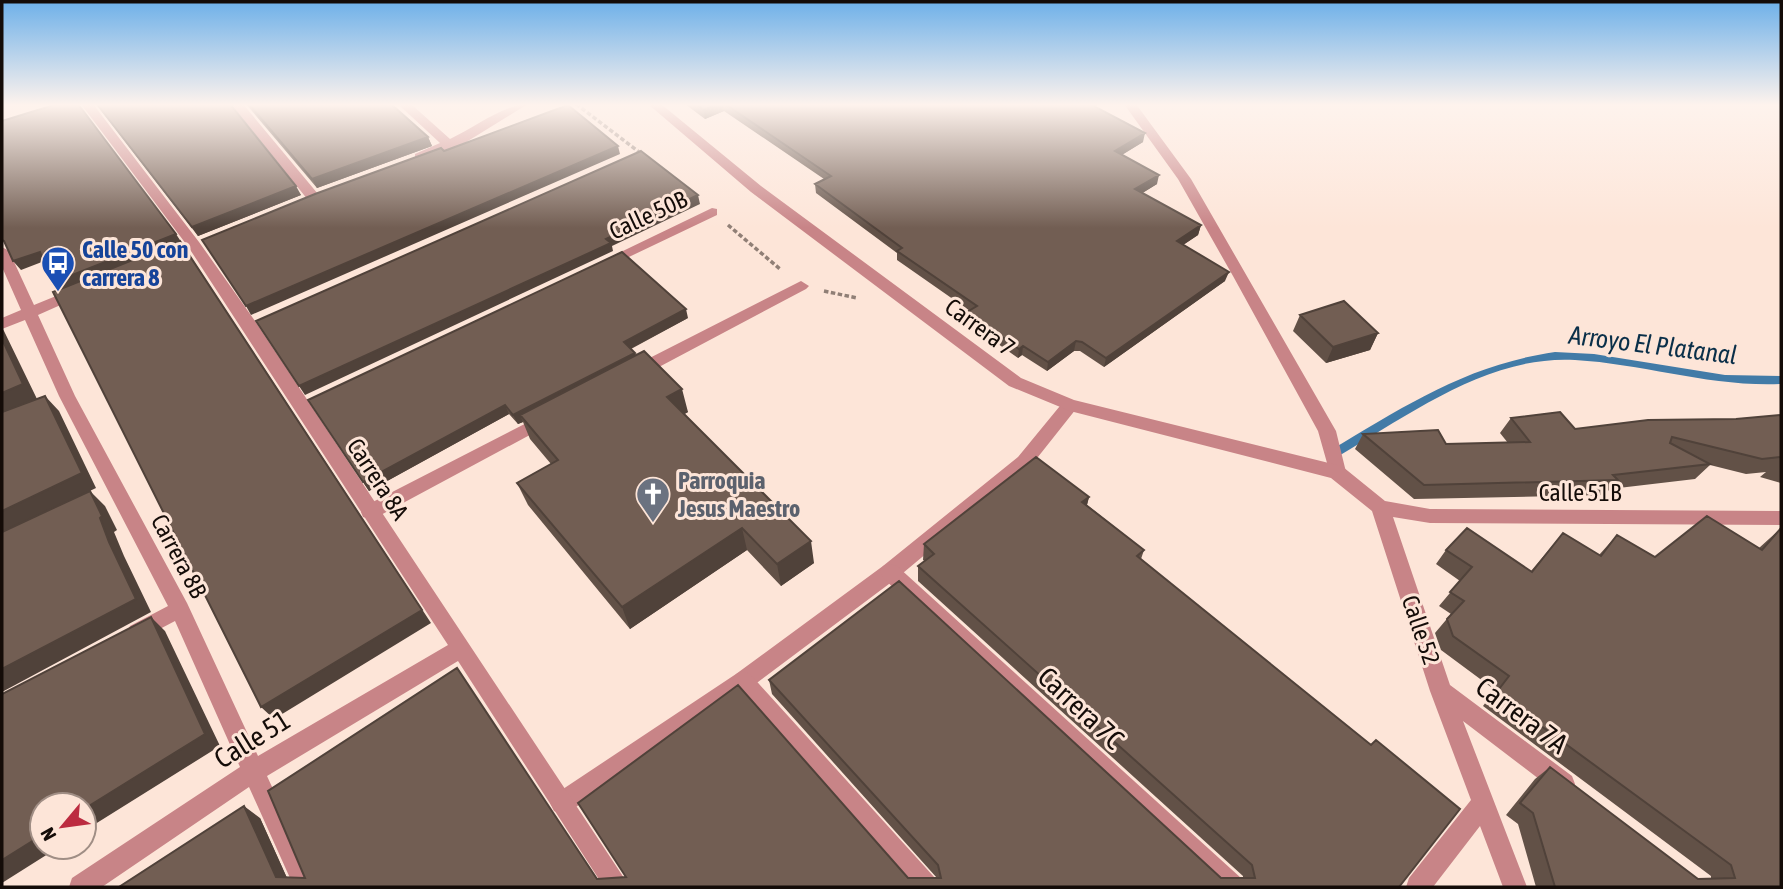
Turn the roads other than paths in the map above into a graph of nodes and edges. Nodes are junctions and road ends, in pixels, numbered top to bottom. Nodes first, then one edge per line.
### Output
1 (118, 145) edge
2 (271, 145) edge
3 (701, 145) edge
4 (1160, 145) edge
5 (450, 146) edge
6 (400, 164) edge
7 (314, 197) edge
8 (712, 212) road end
9 (2, 251) edge
10 (588, 271) edge
11 (93, 286) edge
12 (801, 286) road end
13 (30, 312) junction
14 (2, 324) edge
15 (617, 382) edge
16 (1070, 405) junction
17 (556, 414) edge
18 (1337, 472) junction
19 (1380, 507) junction
20 (370, 512) junction
21 (1781, 518) edge
22 (890, 572) junction
23 (180, 609) junction
24 (120, 641) edge
25 (460, 649) junction
26 (743, 681) junction
27 (1441, 691) junction
28 (252, 772) junction
29 (1581, 797) edge
30 (562, 803) junction
31 (1483, 803) junction
32 (82, 887) edge
33 (306, 887) edge
34 (618, 887) edge
35 (926, 887) edge
36 (1232, 887) edge
37 (1418, 887) edge
38 (1515, 887) edge

1 - 20 street, Carrera 8A
2 - 7 street
3 - 16 street, Carrera 7
4 - 18 street
5 - 6 street
8 - 10 street, Calle 50B
9 - 13 street, Carrera 8B
11 - 13 street
12 - 15 street
13 - 14 street
13 - 23 street, Carrera 8B
16 - 18 street, Carrera 7
16 - 22 street
17 - 20 street
18 - 19 street
19 - 21 street, Calle 51B
19 - 27 street, Calle 52
20 - 25 street, Carrera 8A
22 - 26 street
22 - 36 street, Carrera 7C
23 - 24 street
23 - 28 street, Carrera 8B
25 - 28 street, Calle 51
25 - 30 street, Carrera 8A
26 - 30 street
26 - 35 street
27 - 29 street, Carrera 7A
27 - 31 street, Calle 52
28 - 32 street, Calle 51
28 - 33 street, Carrera 8B
30 - 34 street, Carrera 8A
31 - 37 street
31 - 38 street, Calle 52

